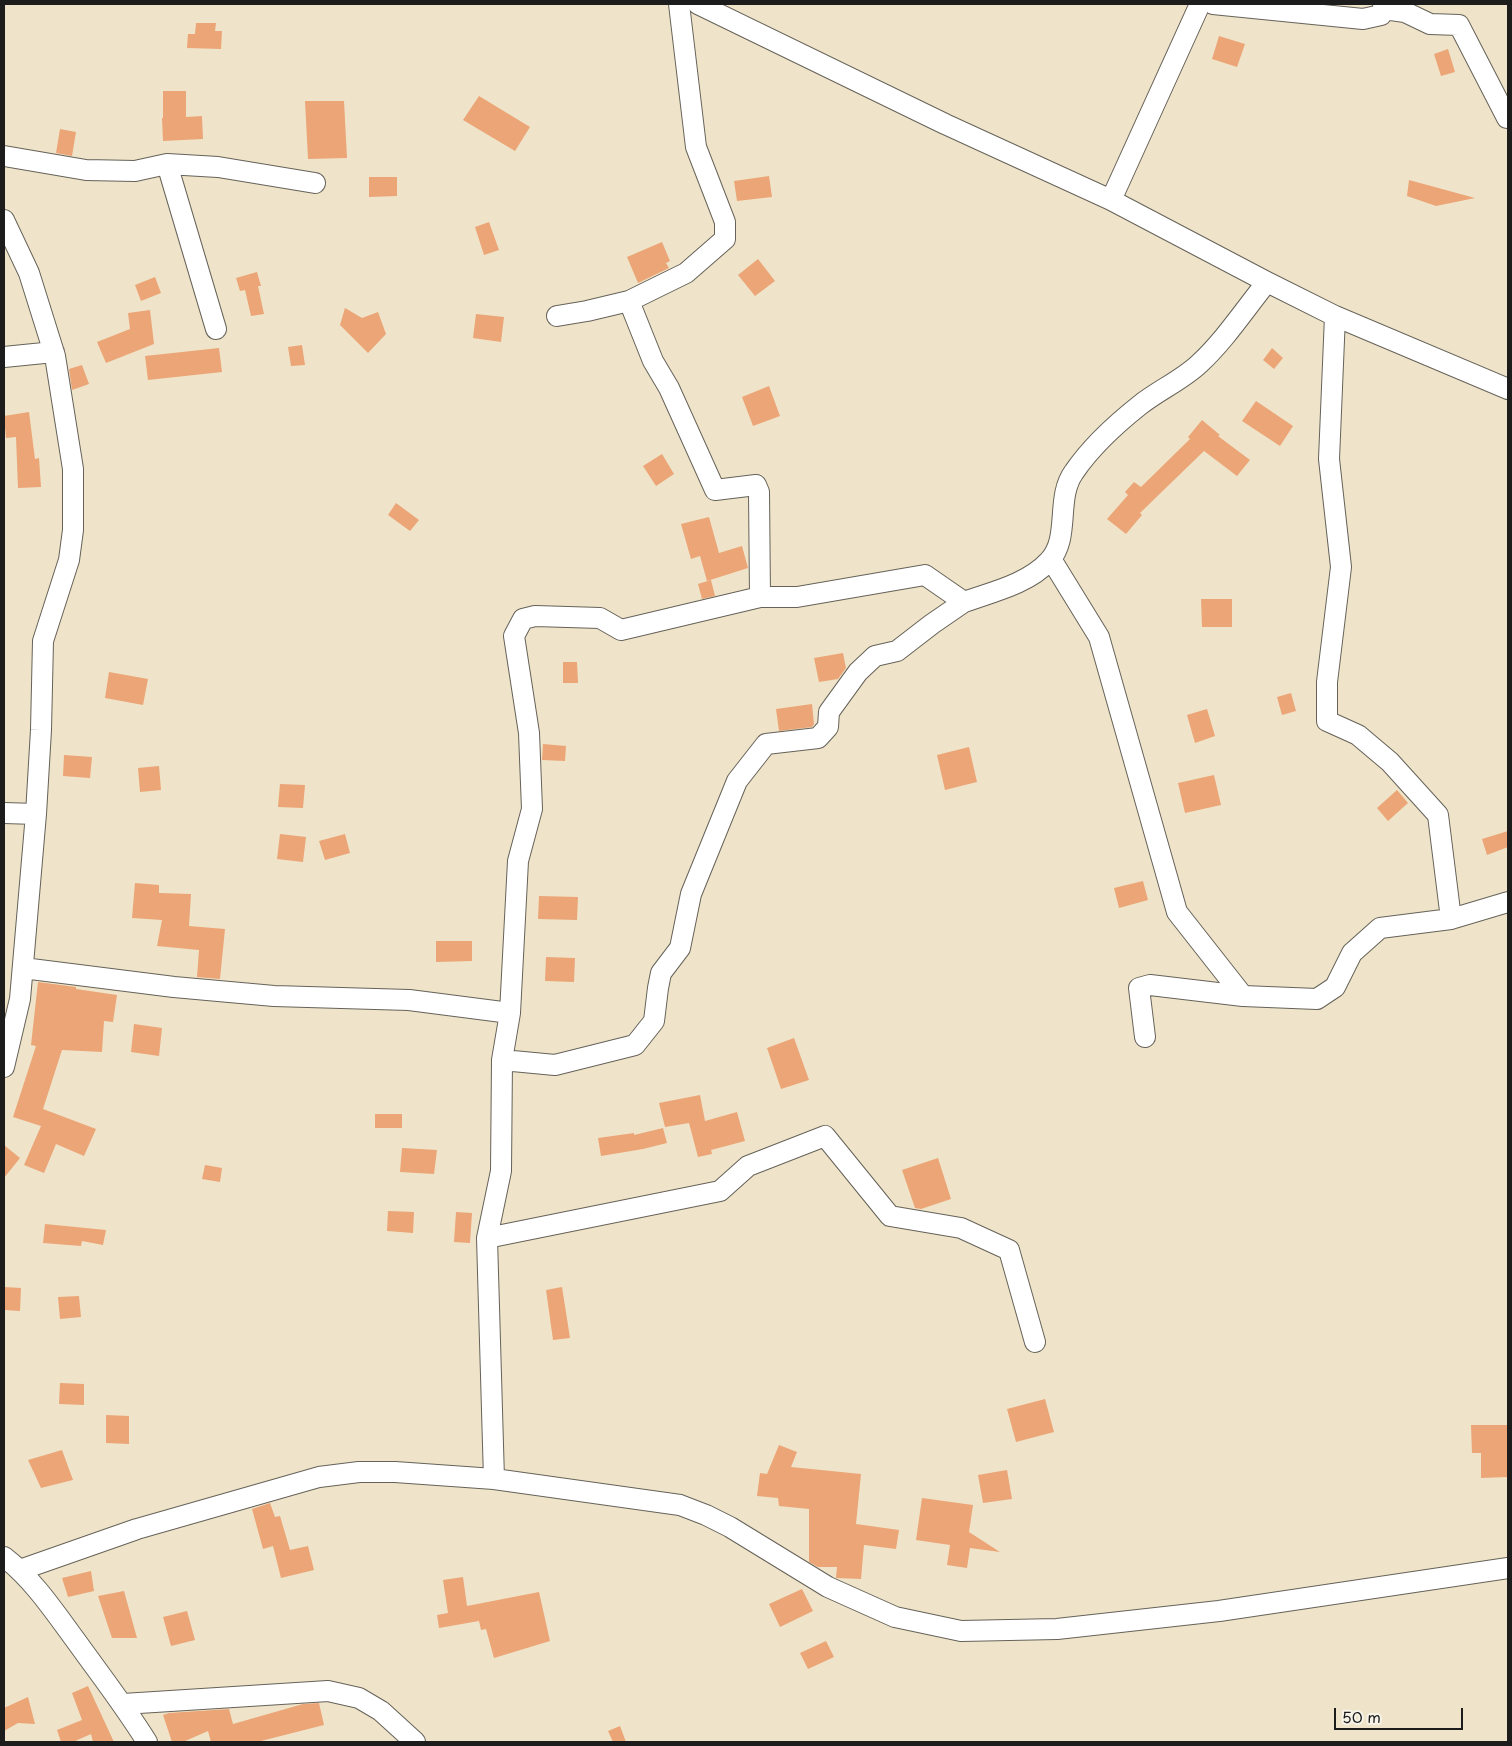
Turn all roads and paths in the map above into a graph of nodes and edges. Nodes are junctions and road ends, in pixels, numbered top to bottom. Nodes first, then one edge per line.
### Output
1 (678, 4) edge
2 (698, 4) edge
3 (1200, 4) edge
4 (1213, 4) edge
5 (1384, 6) edge
6 (1508, 118) edge
7 (4, 156) edge
8 (167, 164) junction
9 (315, 183) dead end
10 (1111, 200) junction
11 (4, 220) edge
12 (1267, 282) junction
13 (628, 301) junction
14 (557, 316) dead end
15 (1335, 316) junction
16 (216, 329) dead end
17 (54, 352) junction
18 (4, 357) edge
19 (1508, 389) edge
20 (1051, 559) junction
21 (760, 597) junction
22 (964, 602) junction
23 (4, 813) edge
24 (36, 814) junction
25 (1508, 902) edge
26 (1451, 919) junction
27 (23, 968) junction
28 (1242, 996) junction
29 (510, 1013) junction
30 (1145, 1037) dead end
31 (502, 1060) junction
32 (4, 1067) edge
33 (486, 1238) junction
34 (1036, 1342) dead end
35 (494, 1479) junction
36 (4, 1557) edge
37 (1508, 1568) edge
38 (20, 1570) junction
39 (123, 1704) junction
40 (147, 1742) edge
41 (415, 1742) edge

1 - 13 street
2 - 10 street
3 - 10 street
4 - 5 street
5 - 6 street
7 - 8 street
8 - 9 street
8 - 16 street
10 - 12 street
11 - 17 street
12 - 15 street
12 - 20 street
13 - 14 street
13 - 21 street
15 - 19 street
15 - 26 street
17 - 18 street
17 - 24 street
20 - 22 street
20 - 28 street
21 - 22 street
21 - 29 street
22 - 31 street
23 - 24 street
24 - 27 street
25 - 26 street
26 - 28 street
27 - 29 street
27 - 32 street
28 - 30 street
29 - 31 street
31 - 33 street
33 - 34 street
33 - 35 street
35 - 37 street
35 - 38 street
36 - 38 street
38 - 39 street
39 - 40 street
39 - 41 street

